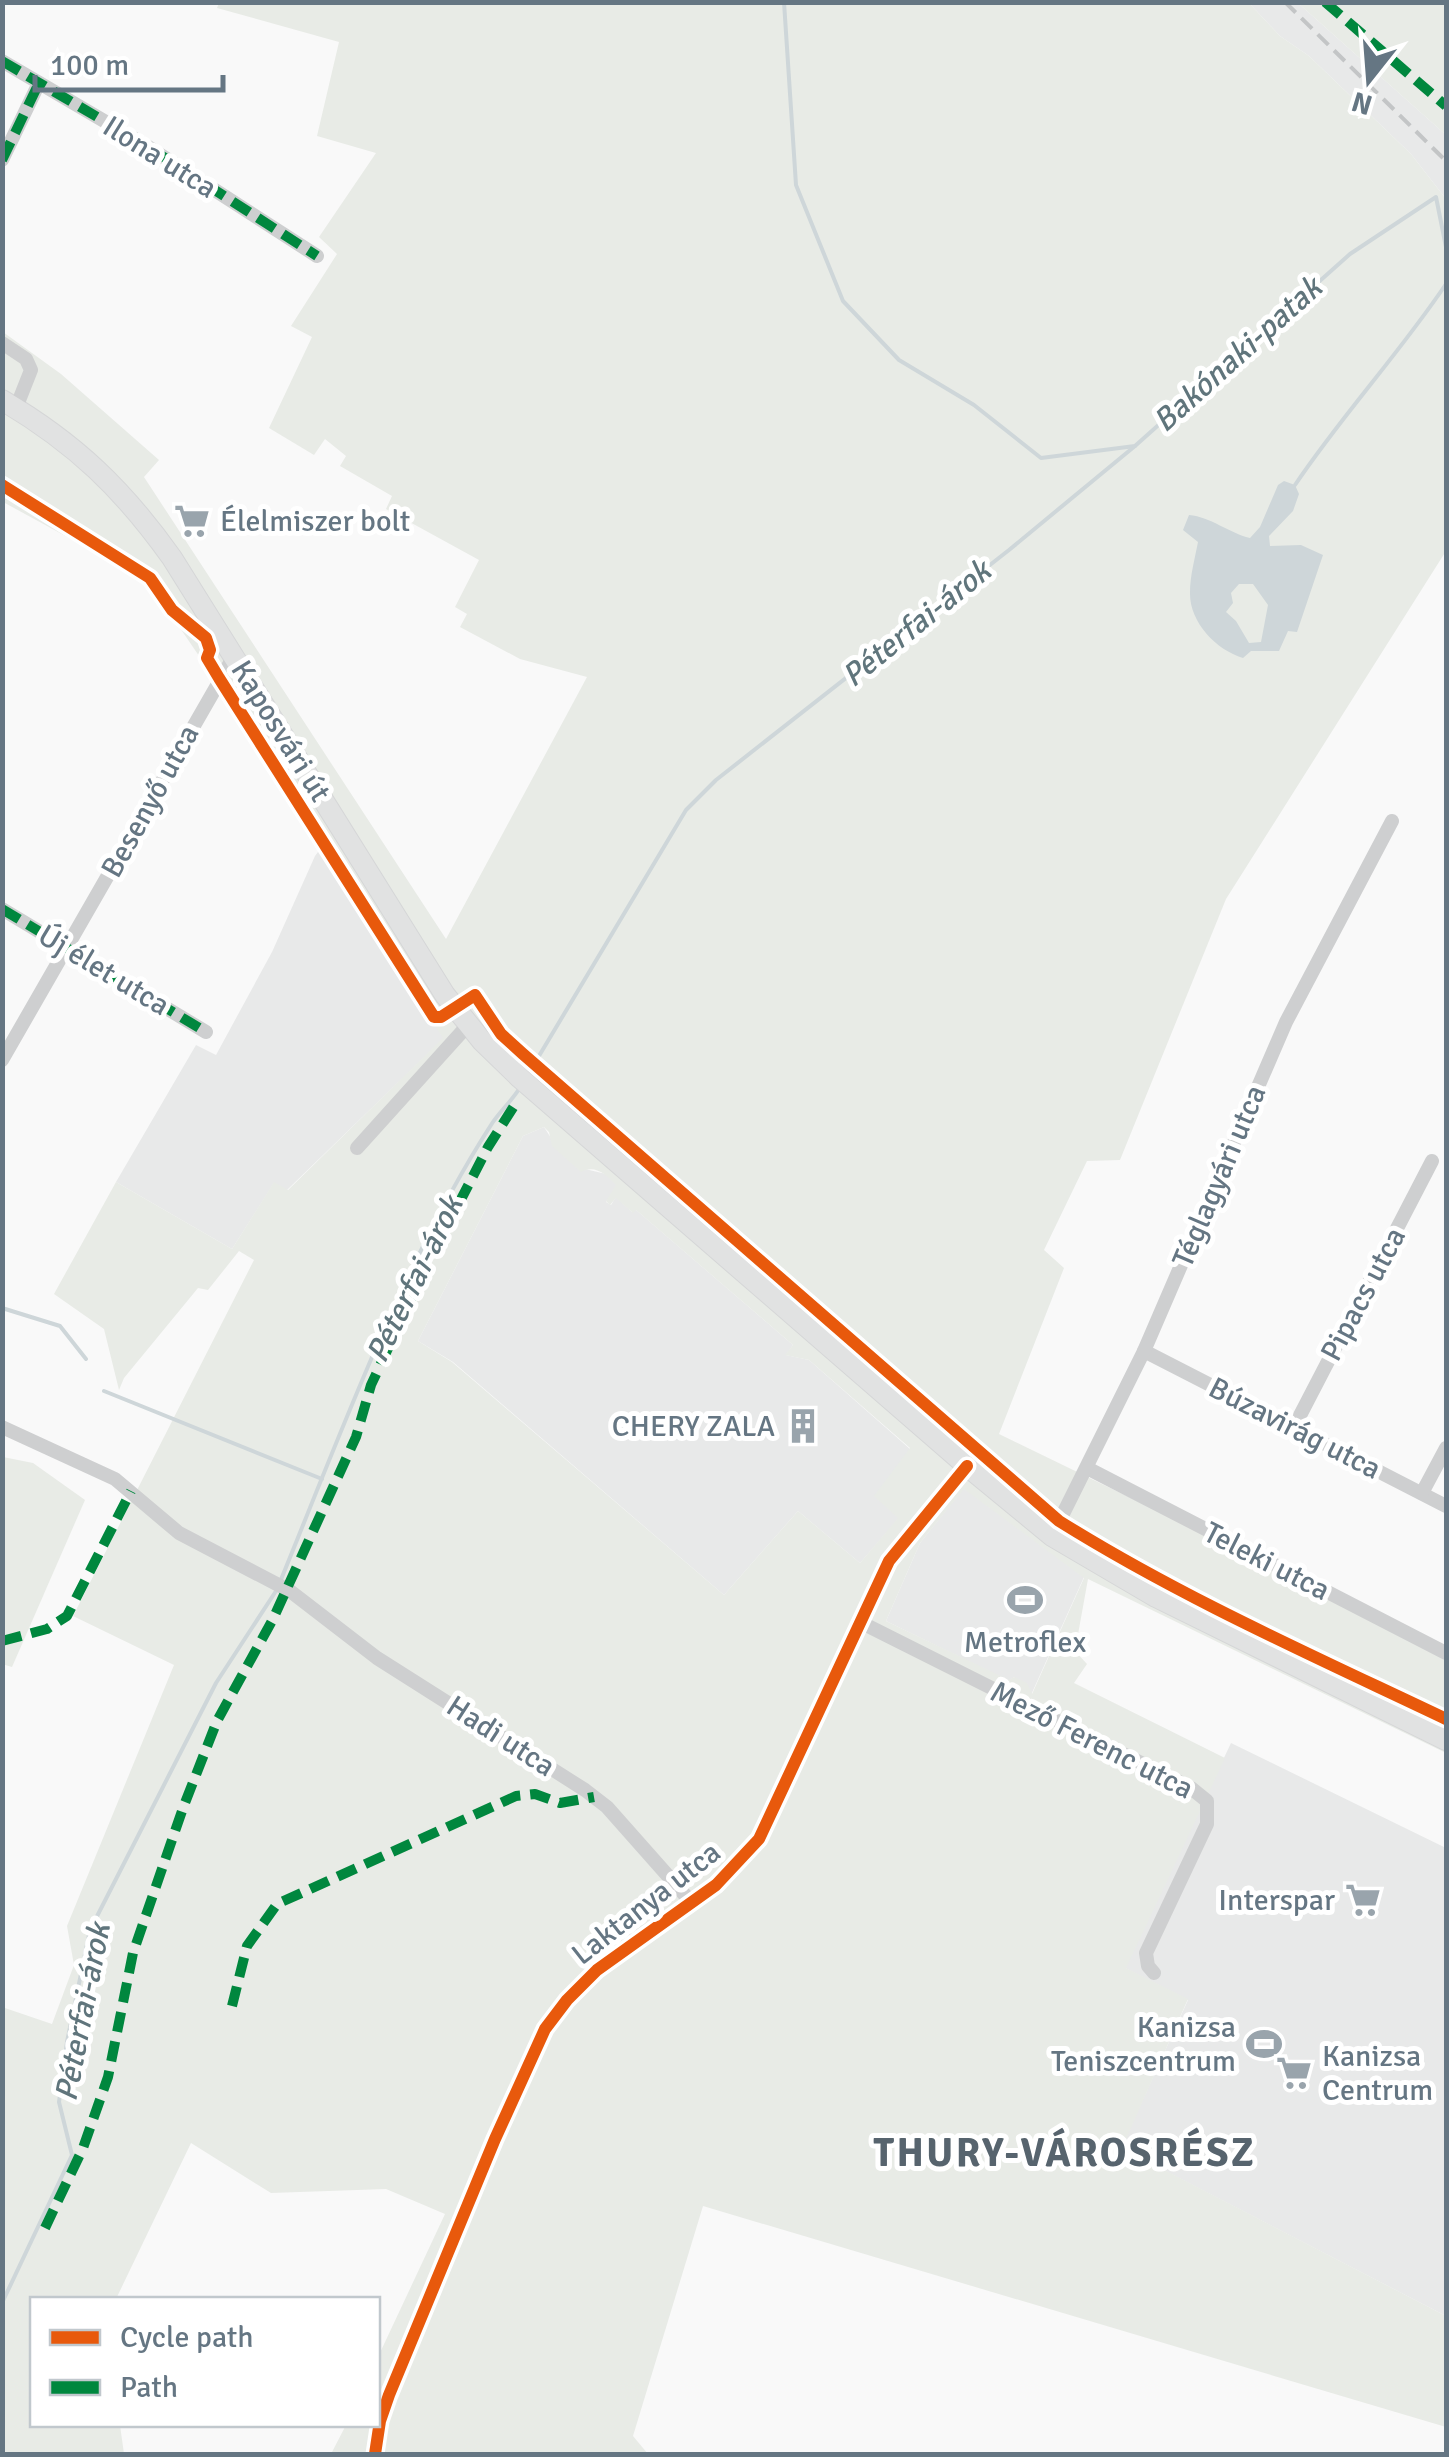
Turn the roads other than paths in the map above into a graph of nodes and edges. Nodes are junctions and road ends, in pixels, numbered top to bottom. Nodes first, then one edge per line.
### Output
1 (2, 61) edge
2 (39, 82) junction
3 (2, 160) edge
4 (316, 256) dead end
5 (2, 343) edge
6 (9, 404) edge
7 (234, 656) junction
8 (1392, 821) dead end
9 (2, 909) edge
10 (69, 948) junction
11 (468, 1025) junction
12 (206, 1032) dead end
13 (2, 1060) edge
14 (357, 1148) dead end
15 (1432, 1161) dead end
16 (1144, 1351) junction
17 (2, 1427) edge
18 (1294, 1427) junction
19 (1446, 1448) edge
20 (967, 1466) junction
21 (1087, 1468) junction
22 (1422, 1493) junction
23 (1446, 1506) edge
24 (1052, 1536) junction
25 (860, 1622) junction
26 (1446, 1653) edge
27 (1446, 1740) edge
28 (692, 1903) junction
29 (1154, 1974) dead end
30 (380, 2421) edge
31 (379, 2427) edge
32 (376, 2454) edge

1 - 2 street, Ilona utca
2 - 3 street
2 - 4 street, Ilona utca
5 - 6 street, Kaposvári út
6 - 7 main road, Kaposvári út
7 - 10 street, Besenyő utca
7 - 11 main road, Kaposvári út
8 - 16 street, Téglagyári utca
9 - 10 street, Új élet utca
10 - 12 street, Új élet utca
10 - 13 street, Besenyő utca
11 - 14 street
11 - 20 main road, Kaposvári út
15 - 18 street, Pipacs utca
16 - 18 street, Búzavirág utca
16 - 21 street, Téglagyári utca
17 - 28 street, Hadi utca
18 - 22 street, Búzavirág utca
19 - 22 street
20 - 24 main road, Kaposvári út
20 - 25 street, Laktanya utca
21 - 24 street, Téglagyári utca
21 - 26 street, Teleki utca
22 - 23 street, Búzavirág utca
24 - 27 main road
25 - 28 street, Laktanya utca
25 - 29 street, Mező Ferenc utca
28 - 30 street, Laktanya utca
31 - 32 street, Laktanya utca

